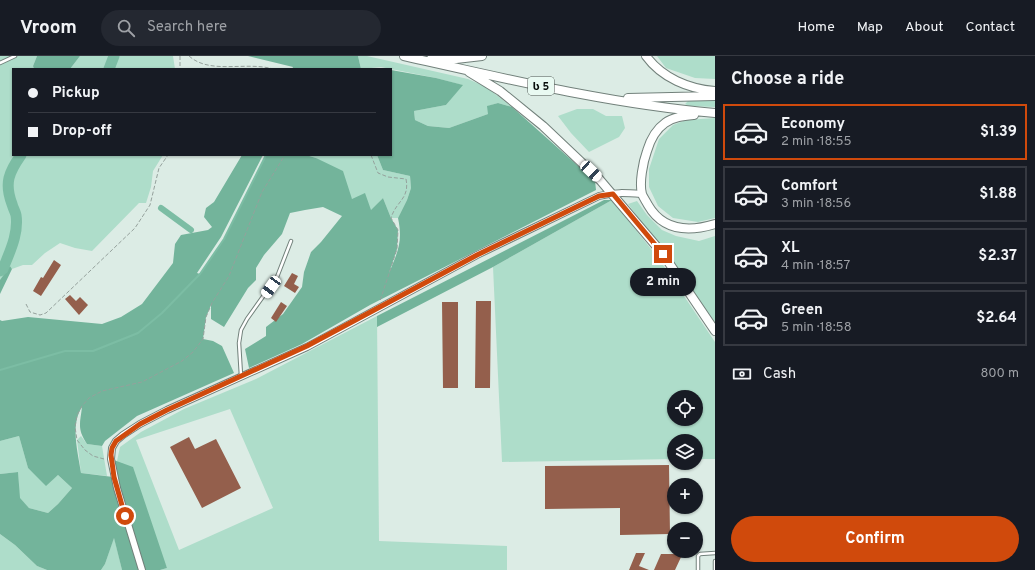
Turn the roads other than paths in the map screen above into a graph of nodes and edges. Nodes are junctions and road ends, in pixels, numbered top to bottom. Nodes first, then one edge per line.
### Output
1 (15, 56) edge
2 (404, 56) edge
3 (482, 56) edge
4 (646, 56) edge
5 (416, 59) junction
6 (0, 64) edge
7 (469, 72) junction
8 (715, 92) edge
9 (715, 96) edge
10 (613, 99) junction
11 (715, 114) edge
12 (600, 180) junction
13 (613, 194) junction
14 (642, 194) junction
15 (599, 196) junction
16 (715, 224) edge
17 (290, 241) dead end
18 (715, 331) edge
19 (241, 376) junction
20 (715, 552) edge
21 (715, 561) edge
22 (142, 570) edge
23 (698, 570) edge
24 (715, 570) edge

1 - 6 lane
2 - 5 highway, ს 5
3 - 5 highway
4 - 8 highway
5 - 7 highway, ს 5
7 - 10 highway, ს 5
7 - 12 highway
9 - 10 highway, ს 5
10 - 11 highway, ს 5
11 - 14 highway
12 - 13 highway
12 - 15 street
13 - 14 street
13 - 15 street
13 - 18 highway
14 - 16 highway
15 - 19 street
17 - 19 lane
19 - 22 street
20 - 23 lane
21 - 24 lane

